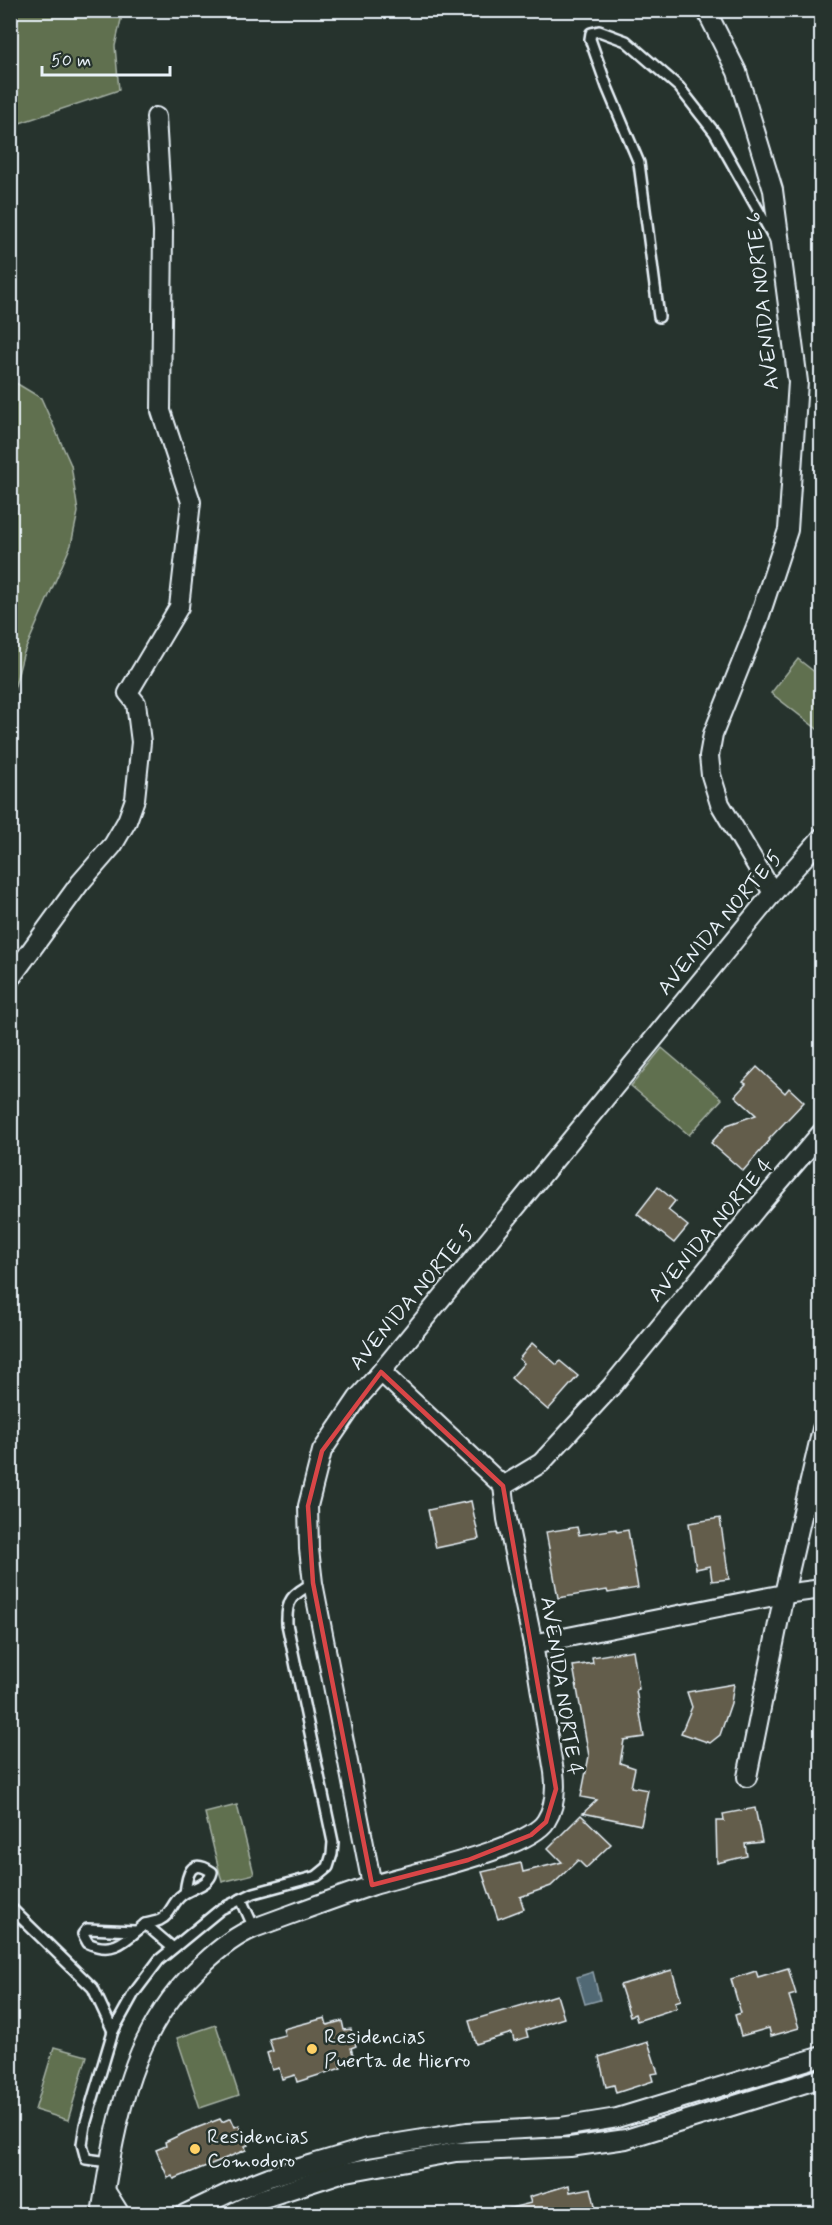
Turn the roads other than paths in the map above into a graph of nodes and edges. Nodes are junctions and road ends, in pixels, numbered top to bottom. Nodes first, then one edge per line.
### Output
1 (706, 10) edge
2 (156, 117) dead end
3 (781, 250) junction
4 (659, 317) dead end
5 (822, 837) edge
6 (773, 893) junction
7 (10, 979) edge
8 (822, 1132) edge
9 (381, 1372) junction
10 (822, 1429) edge
11 (503, 1486) junction
12 (313, 1583) junction
13 (822, 1589) edge
14 (784, 1594) junction
15 (533, 1644) junction
16 (747, 1777) dead end
17 (372, 1886) junction
18 (185, 1893) dead end
19 (241, 1899) junction
20 (10, 1907) edge
21 (145, 1924) junction
22 (254, 1928) junction
23 (135, 1931) junction
24 (173, 1948) junction
25 (112, 2031) junction
26 (822, 2056) edge
27 (822, 2078) edge
28 (109, 2163) junction
29 (105, 2190) junction
30 (86, 2214) edge
31 (100, 2214) edge
32 (120, 2214) edge
33 (184, 2214) edge
34 (230, 2214) edge

1 - 3 street, AVENIDA NORTE 6
2 - 7 street
3 - 4 lane
3 - 6 street, AVENIDA NORTE 6
5 - 6 street, AVENIDA NORTE 5
6 - 9 street, AVENIDA NORTE 5
8 - 11 street, AVENIDA NORTE 4
9 - 11 street
9 - 12 street, AVENIDA NORTE 5
10 - 14 street
11 - 15 street, AVENIDA NORTE 4
12 - 17 street, AVENIDA NORTE 5
12 - 19 lane
13 - 14 street
14 - 15 street
14 - 16 street
15 - 17 street, AVENIDA NORTE 4
17 - 22 street, AVENIDA NORTE 4
18 - 21 lane
19 - 22 lane
19 - 24 lane
20 - 25 lane
21 - 23 lane
21 - 24 lane
22 - 28 street, AVENIDA NORTE 4
23 - 23 lane
24 - 25 lane
25 - 28 lane
26 - 33 street
27 - 34 street
28 - 29 street, AVENIDA NORTE 4
29 - 30 street
29 - 31 street, AVENIDA NORTE 4
29 - 32 street

